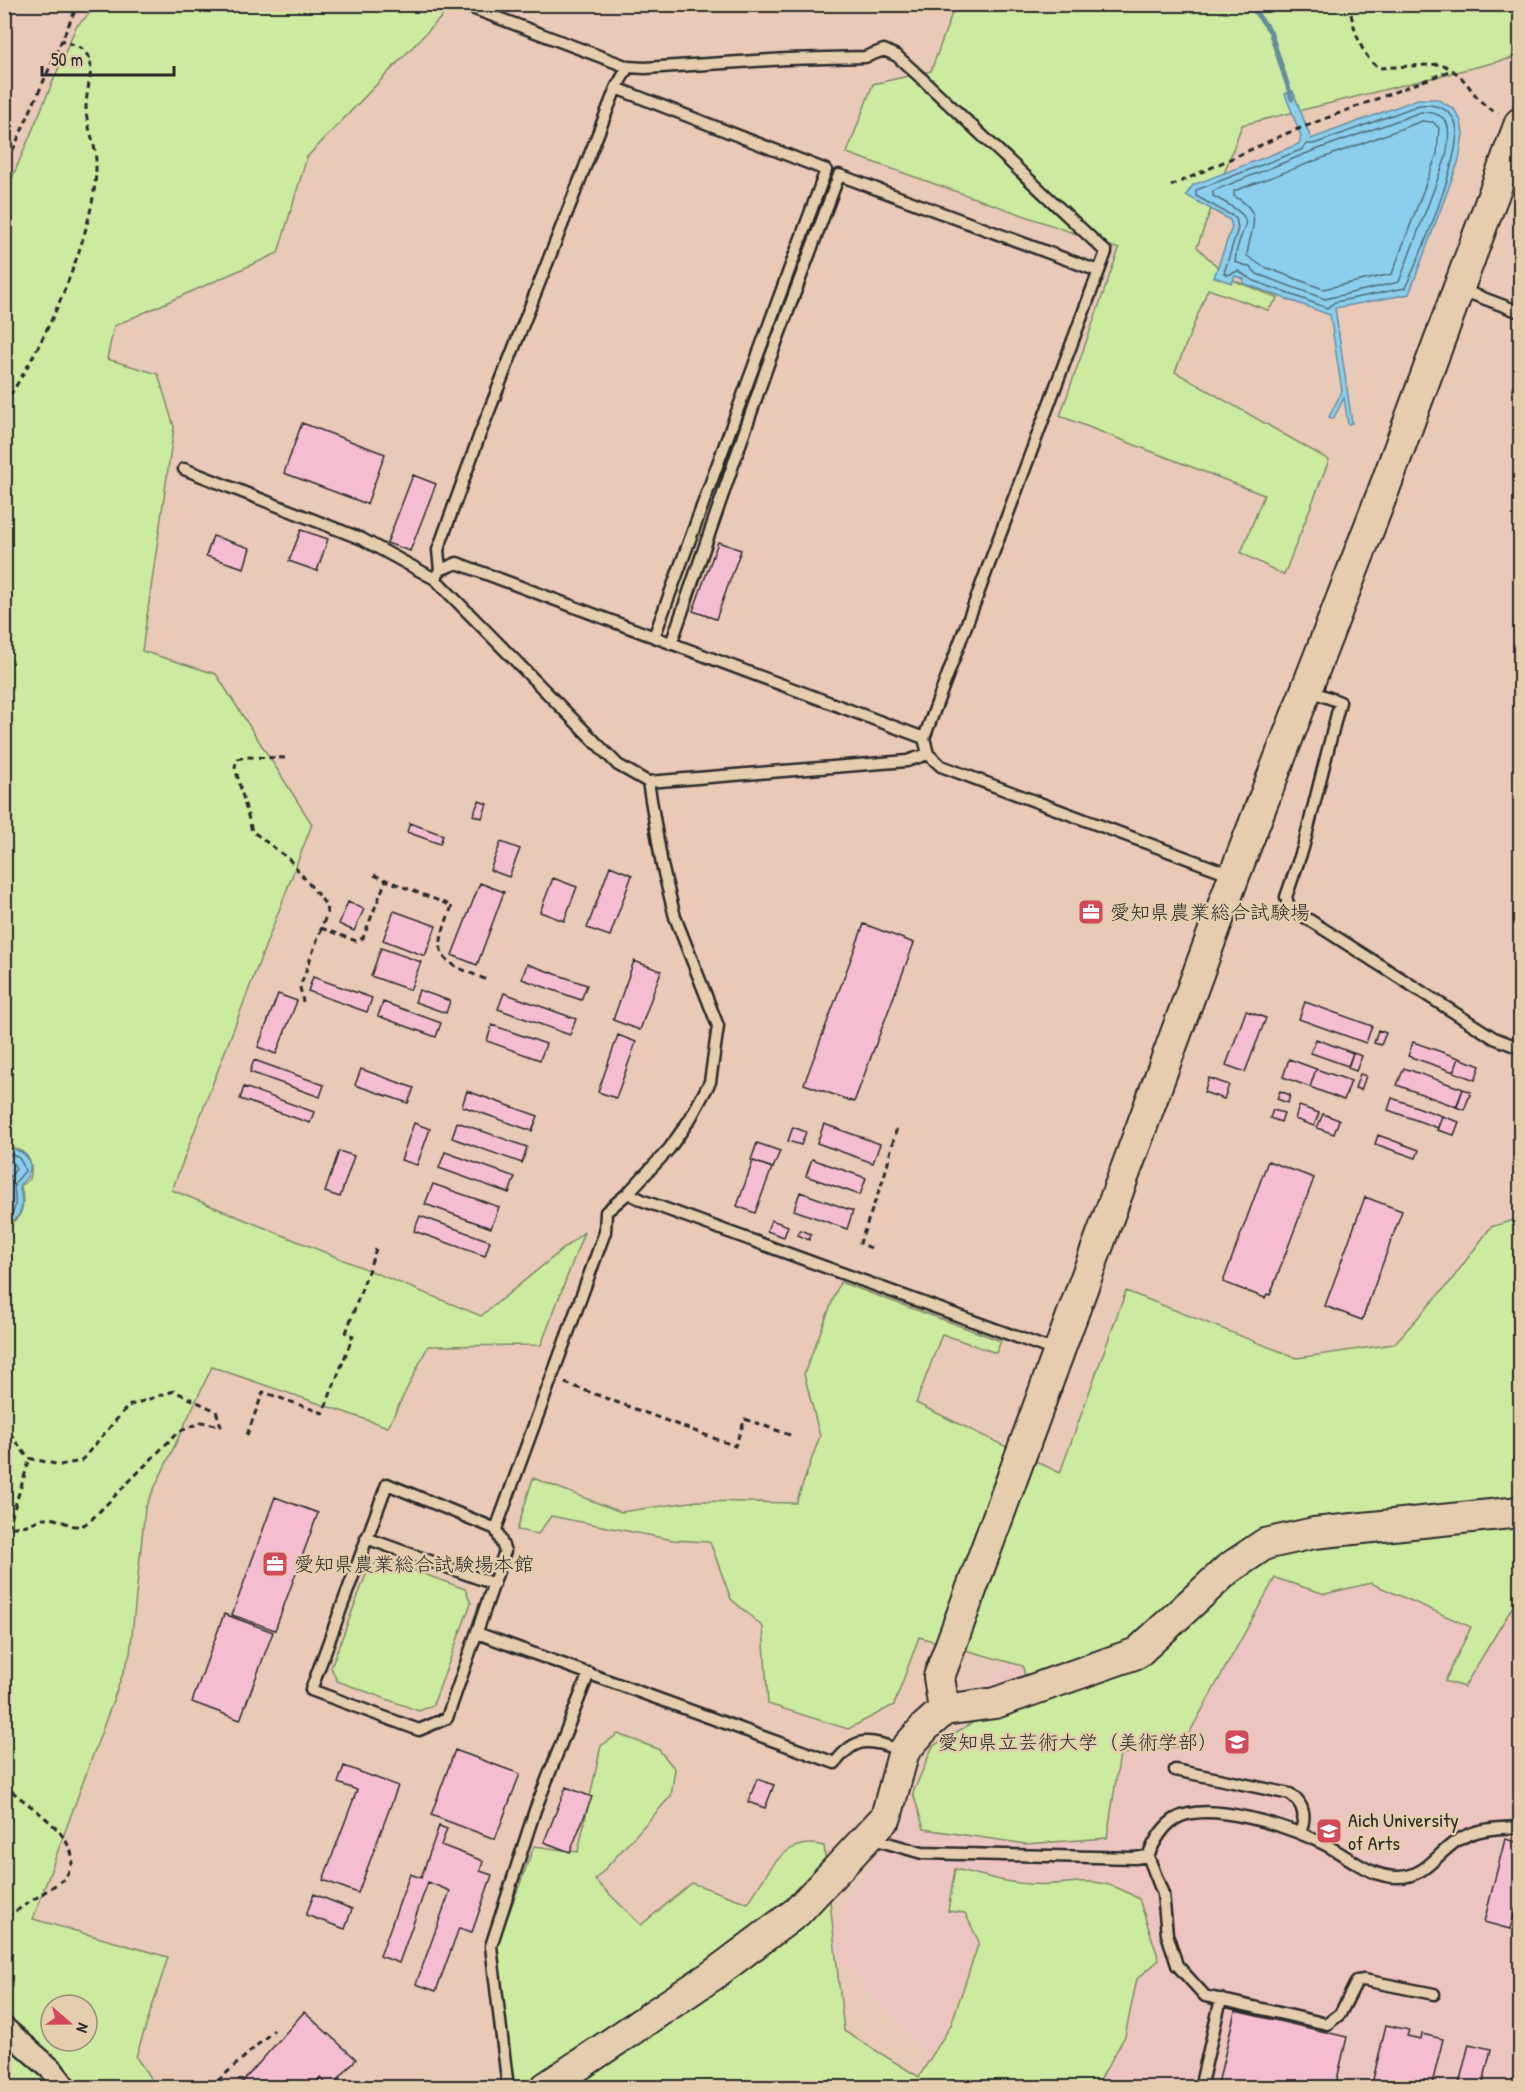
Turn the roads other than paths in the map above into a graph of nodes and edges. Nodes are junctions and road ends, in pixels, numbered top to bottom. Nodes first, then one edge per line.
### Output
1 (472, 8) dead end
2 (628, 67) junction
3 (616, 87) junction
4 (1511, 119) edge
5 (1098, 271) junction
6 (1459, 288) junction
7 (1521, 312) edge
8 (184, 469) dead end
9 (438, 574) junction
10 (654, 637) junction
11 (671, 644) junction
12 (1306, 689) junction
13 (924, 738) junction
14 (928, 754) junction
15 (648, 782) junction
16 (1234, 876) junction
17 (1521, 1048) edge
18 (628, 1193) junction
19 (1060, 1352) junction
20 (1521, 1512) edge
21 (496, 1529) junction
22 (366, 1538) junction
23 (494, 1584) junction
24 (477, 1634) junction
25 (589, 1673) junction
26 (944, 1710) junction
27 (904, 1751) junction
28 (1175, 1770) dead end
29 (1521, 1827) edge
30 (1300, 1833) junction
31 (868, 1837) junction
32 (1148, 1856) junction
33 (1434, 1994) dead end
34 (1221, 1999) junction
35 (4, 2028) edge
36 (66, 2088) edge
37 (508, 2088) edge
38 (545, 2088) edge
39 (1200, 2088) edge

1 - 2 lane
2 - 3 lane
2 - 5 lane
3 - 9 lane
3 - 10 lane
4 - 6 street
5 - 11 lane
5 - 13 lane
6 - 7 lane
6 - 12 street
8 - 9 lane
9 - 10 lane
9 - 15 lane
10 - 11 lane
11 - 13 lane
12 - 16 street
12 - 17 lane
13 - 14 lane
14 - 15 lane
14 - 16 lane
15 - 18 lane
16 - 19 street
18 - 19 lane
18 - 21 lane
19 - 26 street
20 - 26 street
21 - 22 lane
21 - 23 lane
22 - 23 lane
22 - 24 lane
23 - 24 lane
24 - 25 lane
25 - 27 lane
25 - 37 lane
26 - 27 street
27 - 31 street
28 - 30 lane
29 - 30 lane
30 - 32 lane
31 - 32 lane
31 - 38 street
32 - 34 lane
33 - 34 lane
34 - 39 lane
35 - 36 street

